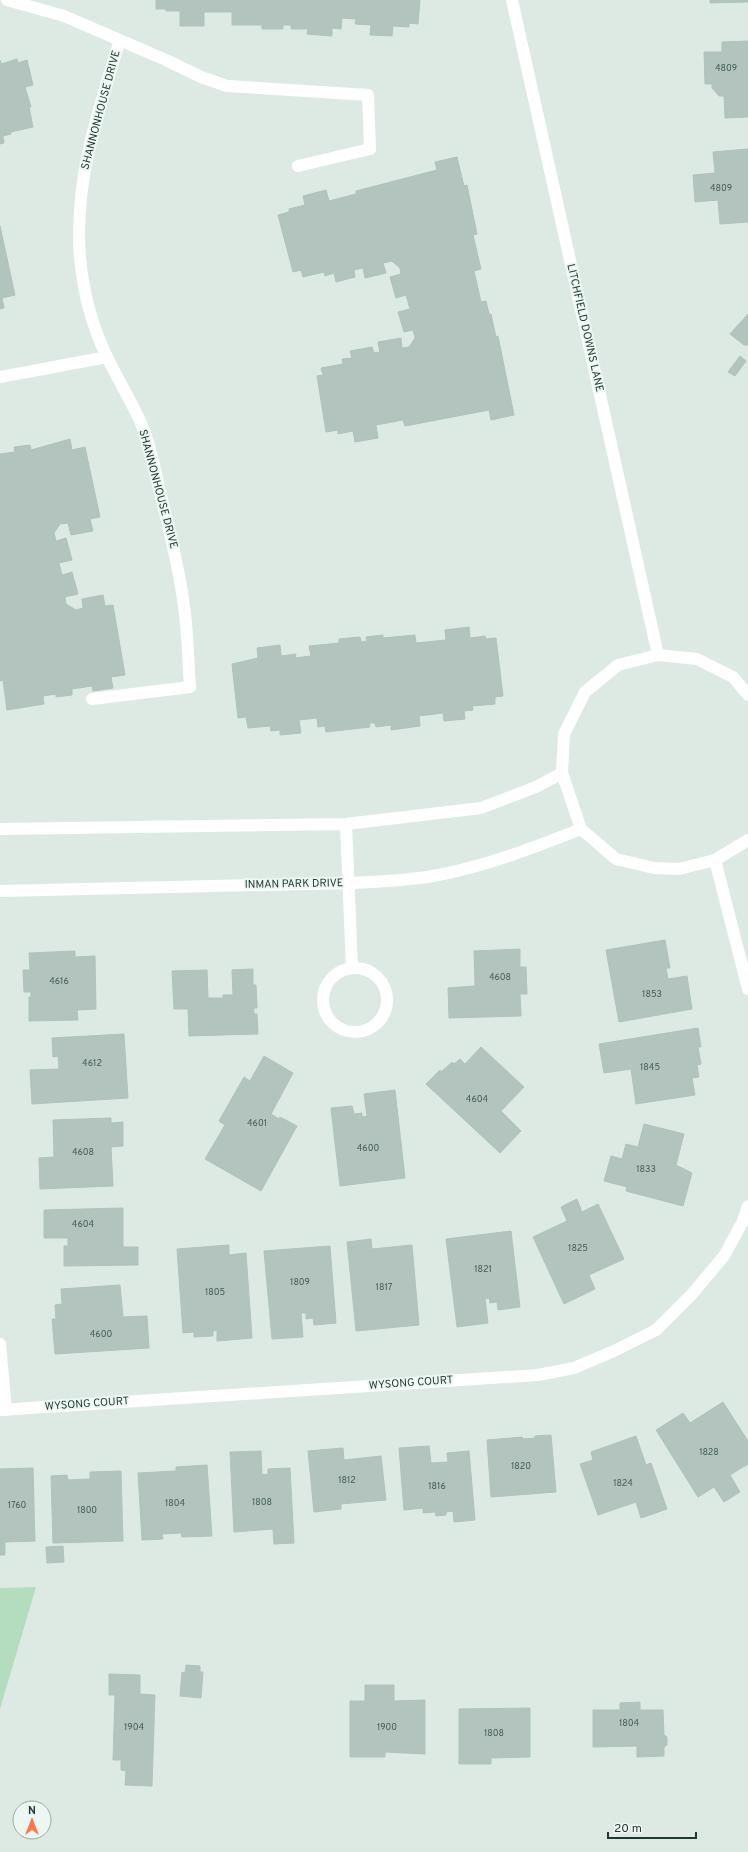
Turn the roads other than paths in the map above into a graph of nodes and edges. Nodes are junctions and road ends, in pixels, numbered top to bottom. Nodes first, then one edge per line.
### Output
1 (7, 0) edge
2 (512, 0) edge
3 (120, 40) junction
4 (298, 166) dead end
5 (107, 356) junction
6 (0, 377) edge
7 (658, 656) junction
8 (748, 695) edge
9 (92, 699) dead end
10 (562, 773) junction
11 (346, 824) junction
12 (0, 829) edge
13 (581, 829) junction
14 (748, 840) edge
15 (715, 860) junction
16 (348, 883) junction
17 (0, 891) edge
18 (352, 968) junction
19 (748, 989) edge
20 (748, 1206) edge
21 (0, 1344) edge
22 (3, 1410) edge

1 - 3 street
2 - 7 street, LITCHFIELD DOWNS LANE
3 - 4 street
3 - 5 street, SHANNONHOUSE DRIVE
5 - 6 street
5 - 9 street, SHANNONHOUSE DRIVE
7 - 8 street
7 - 10 street
10 - 11 street
10 - 13 street
11 - 12 street
11 - 16 street
13 - 15 street
13 - 16 street, INMAN PARK DRIVE
14 - 15 street
15 - 19 street
16 - 17 street, INMAN PARK DRIVE
16 - 18 street
18 - 18 street
20 - 22 street, WYSONG COURT
21 - 22 street

